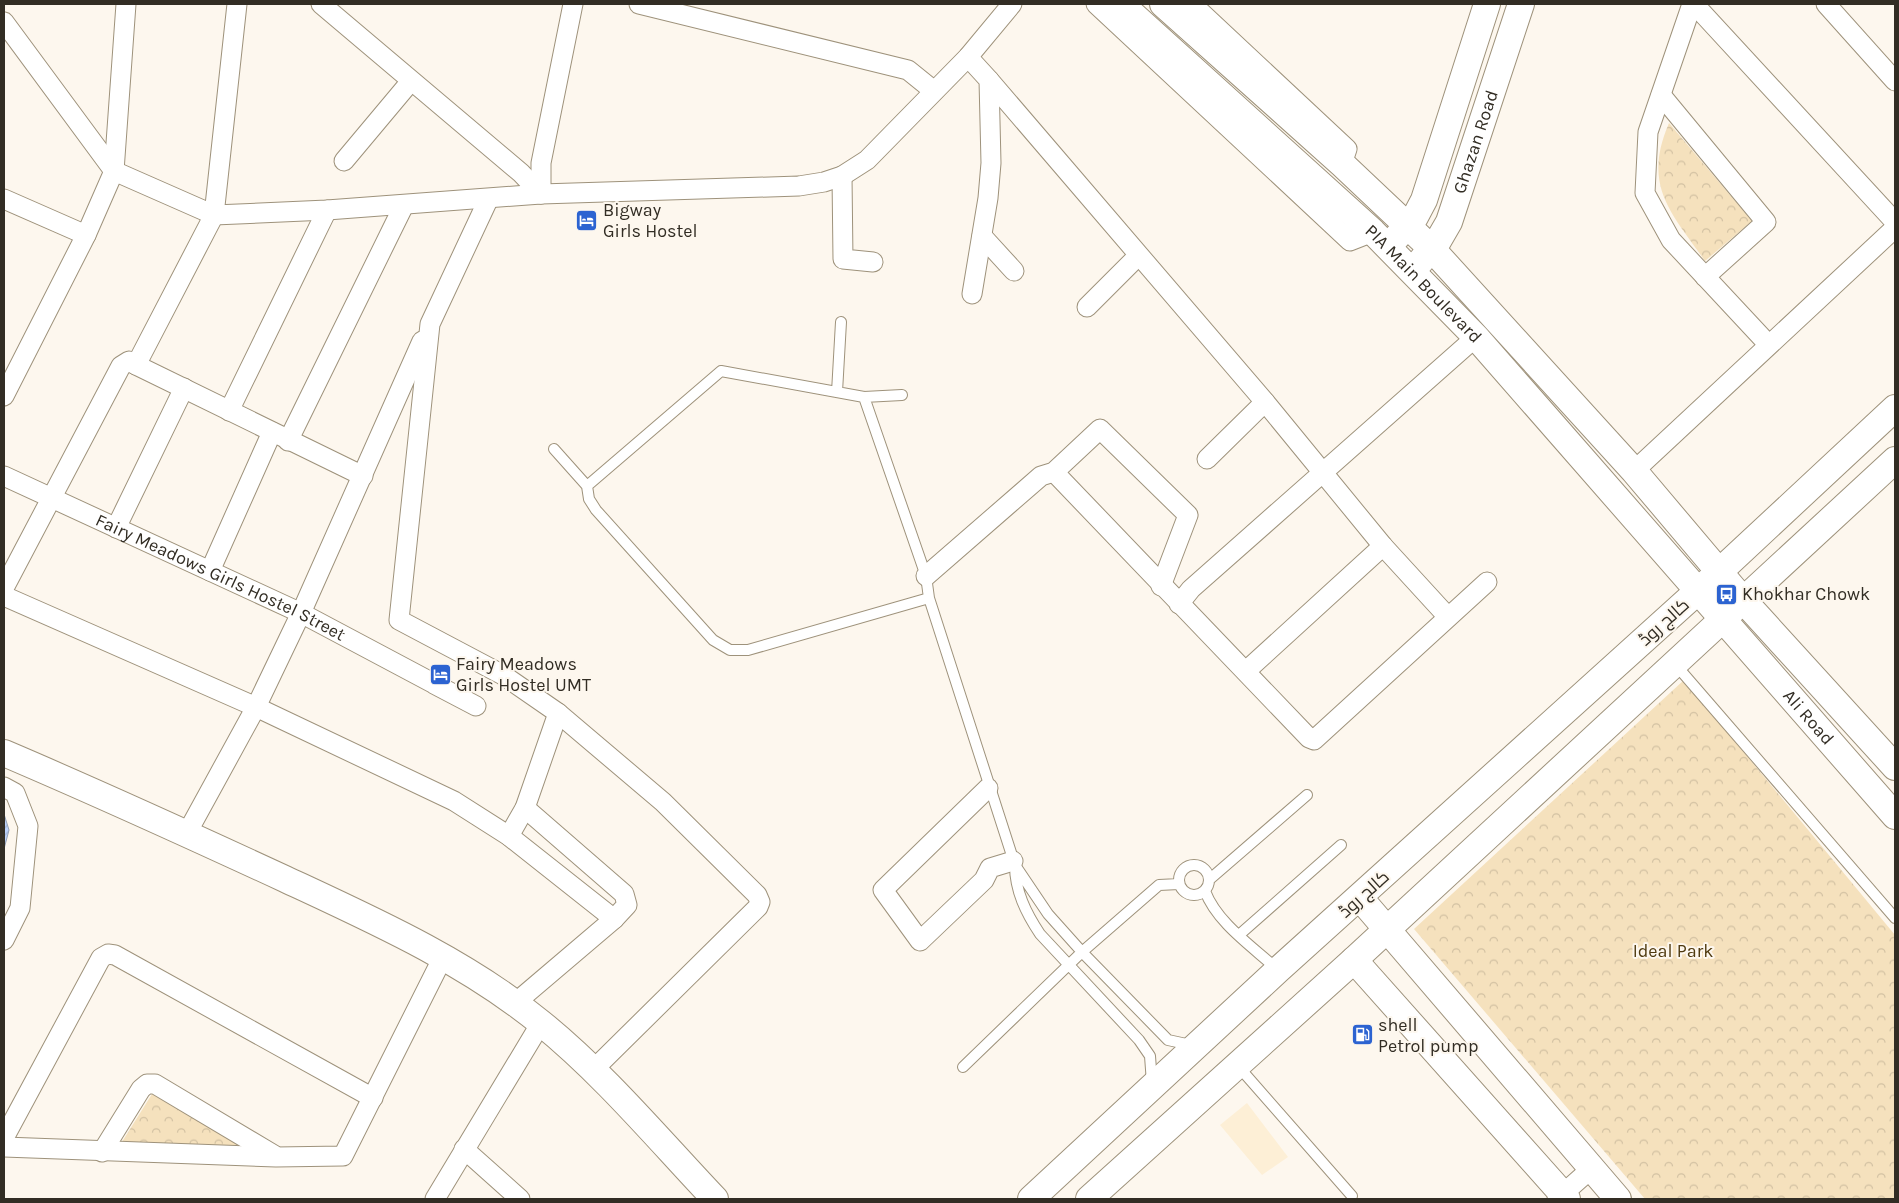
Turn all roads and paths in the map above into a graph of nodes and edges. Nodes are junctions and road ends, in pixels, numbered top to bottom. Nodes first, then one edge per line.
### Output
1 (125, 4) edge
2 (237, 4) edge
3 (321, 4) edge
4 (573, 4) edge
5 (640, 4) edge
6 (1012, 4) edge
7 (1096, 4) edge
8 (1121, 4) edge
9 (1163, 4) edge
10 (1192, 4) edge
11 (1487, 4) edge
12 (1520, 4) edge
13 (1693, 4) edge
14 (1826, 4) edge
15 (4, 22) edge
16 (968, 57) junction
17 (989, 80) junction
18 (411, 81) junction
19 (1895, 81) edge
20 (934, 91) junction
21 (1661, 95) junction
22 (344, 161) dead end
23 (1342, 164) junction
24 (114, 170) junction
25 (842, 176) junction
26 (541, 194) junction
27 (4, 198) edge
28 (488, 200) junction
29 (404, 204) junction
30 (327, 210) junction
31 (214, 215) junction
32 (1895, 222) edge
33 (1408, 226) junction
34 (1895, 228) edge
35 (86, 235) junction
36 (982, 236) junction
37 (1380, 240) junction
38 (1432, 250) junction
39 (1138, 256) junction
40 (873, 262) dead end
41 (1412, 270) junction
42 (1014, 271) dead end
43 (1705, 277) junction
44 (972, 294) dead end
45 (1087, 308) dead end
46 (841, 322) dead end
47 (430, 324) junction
48 (1476, 337) junction
49 (1768, 344) junction
50 (136, 364) junction
51 (184, 388) junction
52 (837, 392) junction
53 (902, 395) dead end
54 (4, 396) edge
55 (864, 397) junction
56 (1265, 402) junction
57 (1895, 408) edge
58 (229, 411) junction
59 (280, 436) junction
60 (554, 449) dead end
61 (1207, 459) dead end
62 (1895, 460) edge
63 (1634, 471) junction
64 (1054, 472) junction
65 (1324, 472) junction
66 (4, 476) edge
67 (363, 476) junction
68 (587, 486) junction
69 (50, 497) junction
70 (116, 528) junction
71 (1383, 546) junction
72 (210, 570) junction
73 (1719, 572) junction
74 (926, 576) junction
75 (1487, 582) dead end
76 (1161, 586) junction
77 (4, 588) edge
78 (1698, 590) junction
79 (4, 596) edge
80 (928, 598) junction
81 (1743, 600) junction
82 (1179, 604) junction
83 (301, 613) junction
84 (1448, 617) junction
85 (1723, 618) junction
86 (1675, 664) junction
87 (1246, 671) junction
88 (434, 684) dead end
89 (256, 707) junction
90 (558, 713) junction
91 (4, 753) edge
92 (1895, 767) edge
93 (4, 787) edge
94 (988, 788) junction
95 (1307, 795) dead end
96 (525, 808) junction
97 (1895, 816) edge
98 (187, 833) junction
99 (509, 836) junction
100 (1341, 845) dead end
101 (1014, 863) junction
102 (1210, 879) junction
103 (1179, 884) junction
104 (1205, 891) junction
105 (1360, 898) junction
106 (1895, 918) edge
107 (614, 919) junction
108 (1387, 928) junction
109 (1239, 935) junction
110 (4, 940) edge
111 (1082, 952) junction
112 (442, 957) junction
113 (1354, 960) junction
114 (1069, 966) junction
115 (1278, 970) junction
116 (514, 1004) junction
117 (1464, 1018) junction
118 (541, 1023) junction
119 (1430, 1044) junction
120 (1197, 1046) junction
121 (1238, 1065) junction
122 (963, 1067) dead end
123 (593, 1070) junction
124 (1152, 1088) junction
125 (373, 1098) junction
126 (1539, 1105) junction
127 (1508, 1133) junction
128 (4, 1138) edge
129 (4, 1147) edge
130 (464, 1149) junction
131 (102, 1152) junction
132 (276, 1157) junction
133 (1592, 1168) junction
134 (1352, 1196) dead end
135 (1562, 1198) edge
136 (435, 1199) edge
137 (520, 1199) edge
138 (715, 1199) edge
139 (1032, 1199) edge
140 (1089, 1199) edge
141 (1618, 1199) edge

1 - 24 street
2 - 31 street
3 - 18 street
4 - 26 street
5 - 20 street
6 - 16 street
7 - 37 street
8 - 37 main road, PIA Main Boulevard
9 - 23 main road, PIA Main Boulevard
10 - 23 street
11 - 33 main road, Ghazan Road
12 - 38 main road, Ghazan Road
13 - 21 street
13 - 32 street
14 - 19 street
15 - 24 street
16 - 17 street
16 - 20 street
17 - 36 street
17 - 39 street
18 - 22 street
18 - 26 street
20 - 25 street
21 - 43 street
21 - 43 street
23 - 33 main road, PIA Main Boulevard
24 - 31 street
24 - 35 street
25 - 26 street
25 - 40 street
26 - 28 street
27 - 35 street
28 - 29 street
28 - 47 street
29 - 30 street
29 - 59 street
30 - 31 street
30 - 58 street
31 - 50 street
33 - 37 main road, Ghazan Road
33 - 38 main road, PIA Main Boulevard
34 - 49 street
35 - 54 street
36 - 42 street
36 - 44 street
37 - 41 main road, PIA Main Boulevard
38 - 41 main road, Ghazan Road
38 - 63 main road, PIA Main Boulevard
39 - 45 street
39 - 56 street
41 - 48 main road, PIA Main Boulevard
43 - 49 street
46 - 52 lane
47 - 67 street
47 - 90 street
48 - 65 street
48 - 78 main road, PIA Main Boulevard
49 - 63 street
50 - 51 street
50 - 69 street
51 - 58 street
51 - 70 street
52 - 55 lane
52 - 68 lane
53 - 55 lane
55 - 74 lane
56 - 61 street
56 - 65 street
57 - 73 main road
58 - 59 street
59 - 67 street
59 - 72 street
60 - 68 lane
62 - 81 main road
63 - 73 main road, PIA Main Boulevard
64 - 74 street
64 - 76 street
64 - 76 street
65 - 71 street
65 - 82 street
66 - 69 street, Fairy Meadows Girls Hostel Street
67 - 83 street
68 - 80 lane
69 - 70 street, Fairy Meadows Girls Hostel Street
69 - 77 street
70 - 72 street, Fairy Meadows Girls Hostel Street
71 - 84 street
71 - 87 street
72 - 83 street, Fairy Meadows Girls Hostel Street
73 - 78 main road, کالج روڈ
73 - 81 main road, Ali Road
74 - 80 lane
75 - 84 street
76 - 82 street
78 - 85 main road, PIA Main Boulevard
78 - 105 main road, کالج روڈ
79 - 89 street
80 - 94 lane
81 - 85 main road
81 - 92 main road, Ali Road
82 - 87 street
83 - 88 street, Fairy Meadows Girls Hostel Street
83 - 89 street
84 - 87 street
85 - 86 main road
85 - 97 main road, Ali Road
86 - 106 lane
86 - 108 main road
89 - 98 street
89 - 99 street
90 - 96 street
90 - 123 street
91 - 98 main road
93 - 110 street
94 - 101 lane
94 - 101 street
95 - 102 lane
96 - 99 street
96 - 107 street
98 - 112 main road
99 - 107 street
100 - 109 lane
101 - 111 lane
101 - 114 lane
102 - 103 lane
102 - 104 lane
103 - 104 lane
103 - 111 lane
104 - 109 lane
105 - 108 main road
105 - 115 main road, کالج روڈ
107 - 116 street
108 - 113 main road
108 - 117 main road
109 - 115 lane
111 - 114 lane
111 - 120 lane
112 - 116 main road
112 - 125 street
113 - 119 main road
113 - 121 main road
114 - 122 lane
114 - 124 lane
115 - 120 main road, کالج روڈ
116 - 118 main road
117 - 119 main road
117 - 126 main road
118 - 123 main road
118 - 130 street
119 - 127 main road
120 - 124 main road, کالج روڈ
121 - 134 lane
121 - 140 main road
123 - 138 main road
124 - 139 main road, کالج روڈ
125 - 128 street
125 - 132 street
126 - 127 main road
126 - 133 main road
127 - 135 main road
129 - 131 street
130 - 136 street
130 - 137 street
131 - 132 street
131 - 132 street
133 - 135 street
133 - 141 main road

